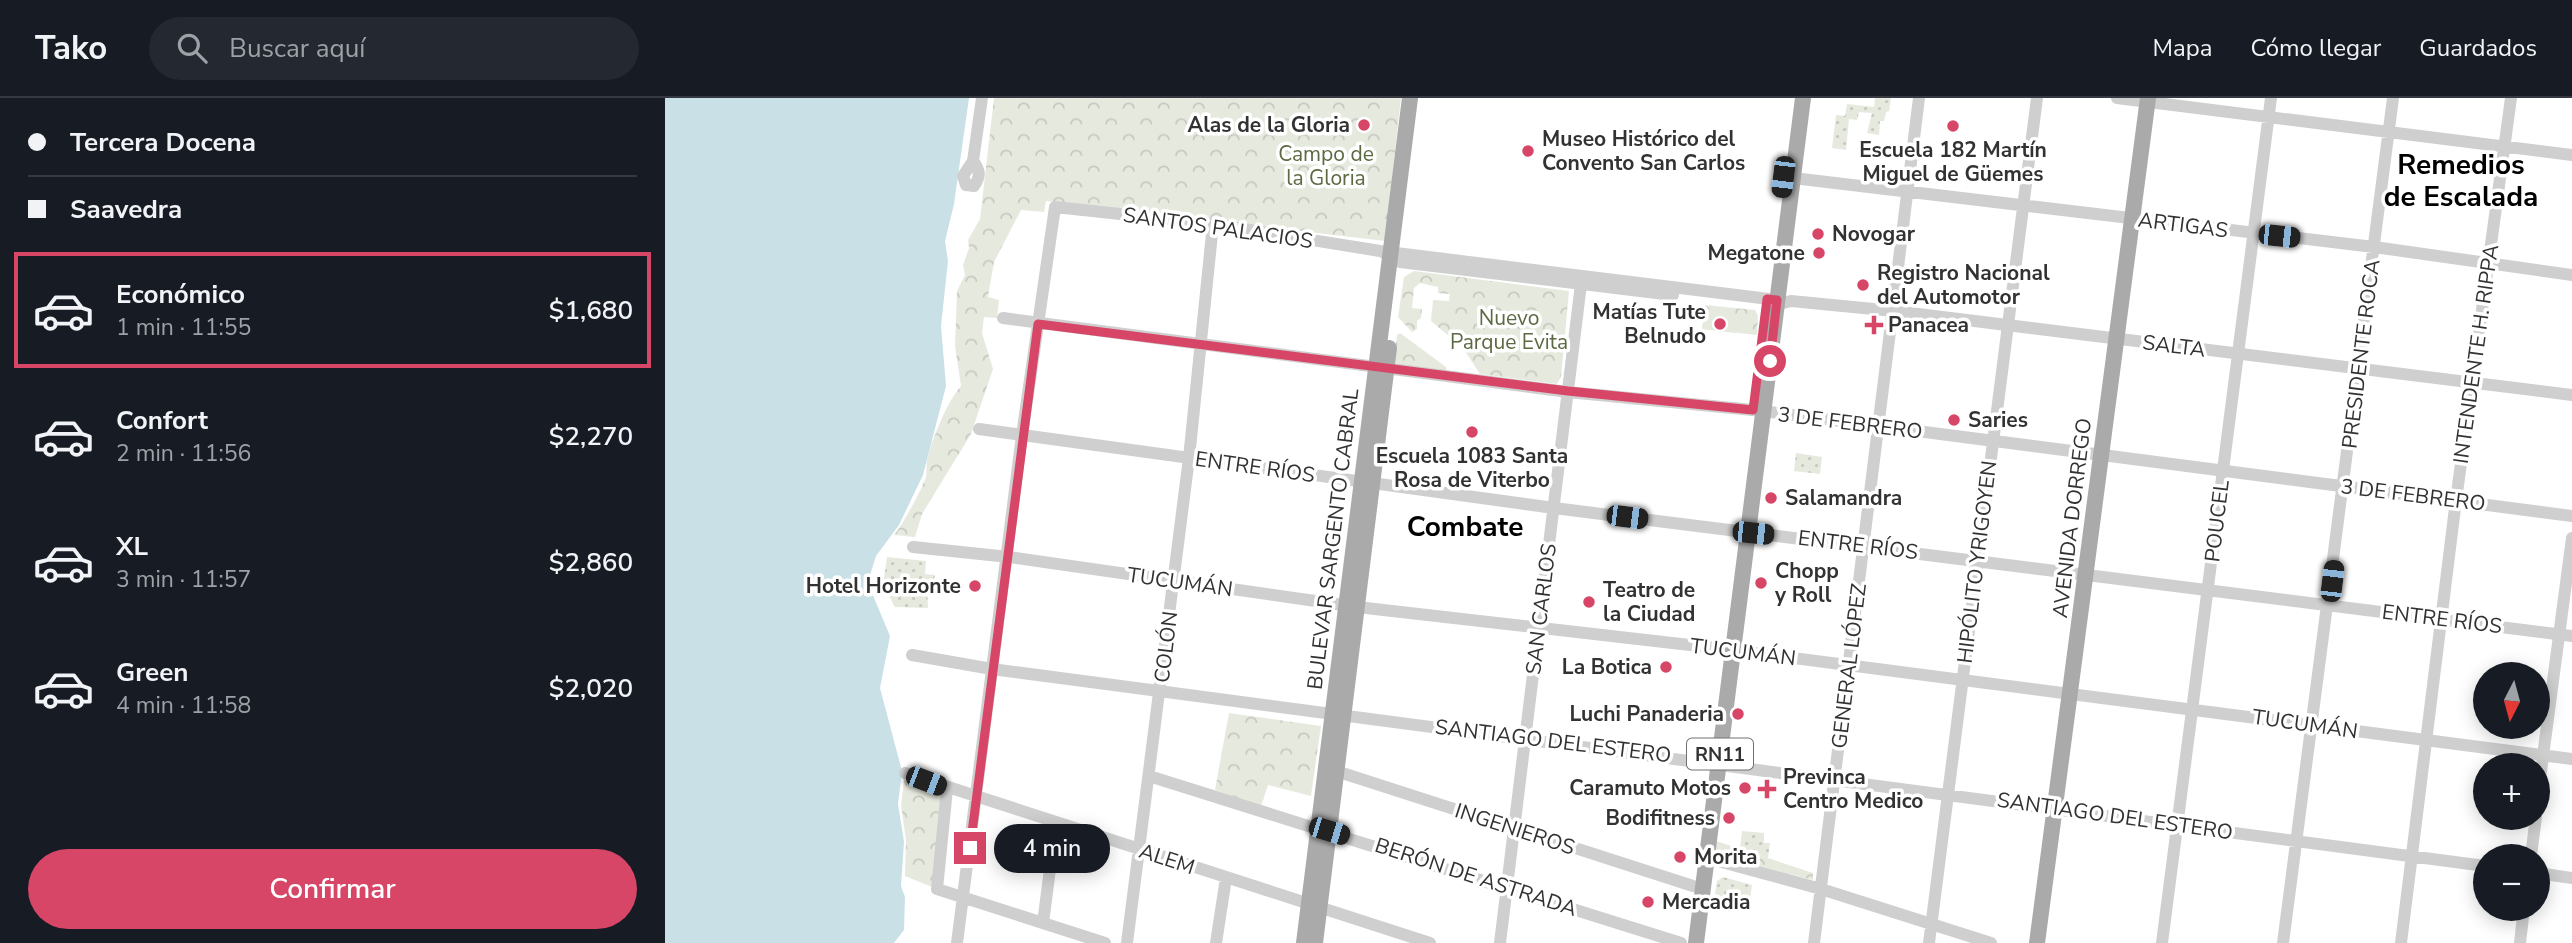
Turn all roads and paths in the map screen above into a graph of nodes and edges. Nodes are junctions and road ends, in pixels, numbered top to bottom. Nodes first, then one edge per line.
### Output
1 (982, 98) edge
2 (1410, 98) edge
3 (1419, 98) edge
4 (1793, 98) edge
5 (1803, 98) edge
6 (1919, 98) edge
7 (2037, 98) edge
8 (2117, 98) edge
9 (2271, 98) edge
10 (2393, 98) edge
11 (2511, 98) edge
12 (2148, 100) edge
13 (2270, 116) junction
14 (2389, 132) junction
15 (2504, 147) junction
16 (2572, 155) edge
17 (974, 161) dead end
18 (1793, 178) junction
19 (1907, 191) junction
20 (2024, 205) junction
21 (2132, 218) junction
22 (1213, 224) junction
23 (2255, 234) junction
24 (2374, 247) junction
25 (1393, 255) junction
26 (2489, 264) junction
27 (2572, 275) edge
28 (1582, 280) junction
29 (1772, 303) junction
30 (1894, 311) junction
31 (1003, 318) dead end
32 (1038, 324) junction
33 (2007, 325) junction
34 (2116, 339) junction
35 (1201, 345) junction
36 (2238, 353) junction
37 (1381, 368) junction
38 (2359, 368) junction
39 (2472, 382) junction
40 (1568, 391) junction
41 (2572, 395) edge
42 (1758, 411) junction
43 (1880, 426) junction
44 (979, 429) dead end
45 (1022, 435) junction
46 (1991, 441) junction
47 (2102, 455) junction
48 (1189, 458) junction
49 (2223, 471) junction
50 (1366, 481) junction
51 (2344, 487) junction
52 (2456, 500) junction
53 (1554, 508) junction
54 (2572, 516) edge
55 (1742, 531) junction
56 (2572, 538) edge
57 (1864, 545) junction
58 (913, 547) dead end
59 (1009, 557) junction
60 (1976, 559) junction
61 (2087, 573) junction
62 (1174, 581) junction
63 (2209, 590) junction
64 (2329, 604) junction
65 (1351, 606) junction
66 (2443, 619) junction
67 (1539, 628) junction
68 (2558, 634) junction
69 (2572, 636) edge
70 (1728, 650) junction
71 (912, 655) dead end
72 (1849, 665) junction
73 (992, 668) junction
74 (1964, 680) junction
75 (1161, 690) junction
76 (2072, 694) junction
77 (2192, 709) junction
78 (1338, 714) junction
79 (2311, 724) junction
80 (1526, 738) junction
81 (2427, 740) junction
82 (2528, 753) edge
83 (2543, 753) edge
84 (2550, 756) edge
85 (2572, 759) edge
86 (1714, 762) junction
87 (1336, 771) junction
88 (905, 773) dead end
89 (1149, 776) junction
90 (1835, 779) junction
91 (947, 789) junction
92 (1949, 794) junction
93 (976, 797) junction
94 (2054, 808) junction
95 (1056, 823) junction
96 (2179, 825) junction
97 (1323, 829) junction
98 (1515, 830) junction
99 (2296, 840) junction
100 (1138, 850) junction
101 (2413, 856) junction
102 (1707, 858) junction
103 (2473, 864) edge
104 (2550, 875) edge
105 (1226, 878) junction
106 (2572, 878) edge
107 (1693, 886) junction
108 (1507, 887) junction
109 (1821, 889) junction
110 (963, 898) junction
111 (1314, 906) junction
112 (2523, 921) edge
113 (1043, 923) junction
114 (1931, 924) junction
115 (957, 943) edge
116 (1105, 943) edge
117 (1127, 943) edge
118 (1216, 943) edge
119 (1304, 943) edge
120 (1315, 943) edge
121 (1430, 943) edge
122 (1500, 943) edge
123 (1684, 943) edge
124 (1696, 943) edge
125 (1814, 943) edge
126 (1929, 943) edge
127 (1991, 943) edge
128 (2037, 943) edge
129 (2162, 943) edge
130 (2283, 943) edge
131 (2401, 943) edge
132 (2520, 943) edge

1 - 17 street
2 - 25 main road, BULEVAR SARGENTO CABRAL
3 - 25 main road, BULEVAR SARGENTO CABRAL
4 - 29 main road, RN11
5 - 18 main road, RN11
6 - 19 street, GENERAL LÓPEZ
7 - 20 street, HIPÓLITO YRIGOYEN
8 - 12 street
9 - 13 street, POUCEL
10 - 14 street, PRESIDENTE ROCA
11 - 15 street, INTENDENTE H. RIPPA
12 - 13 street
12 - 21 main road, AVENIDA DORREGO
13 - 14 street
13 - 23 street, POUCEL
14 - 15 street
14 - 24 street, PRESIDENTE ROCA
15 - 16 street
15 - 26 street, INTENDENTE H. RIPPA
18 - 19 street, ARTIGAS
18 - 29 main road, RN11
19 - 20 street, ARTIGAS
19 - 30 street, GENERAL LÓPEZ
20 - 21 street, ARTIGAS
20 - 33 street, HIPÓLITO YRIGOYEN
21 - 23 street, ARTIGAS
21 - 34 main road, AVENIDA DORREGO
22 - 25 street, SANTOS PALACIOS
22 - 32 street, SANTOS PALACIOS
22 - 35 street, COLÓN
23 - 24 street, ARTIGAS
23 - 36 street, POUCEL
24 - 26 street, ARTIGAS
24 - 38 street, PRESIDENTE ROCA
25 - 28 street, SANTOS PALACIOS
25 - 37 main road, BULEVAR SARGENTO CABRAL
26 - 27 street, ARTIGAS
26 - 39 street, INTENDENTE H. RIPPA
28 - 29 street, SALTA
28 - 40 street, SAN CARLOS
29 - 30 street, SALTA
29 - 42 main road, RN11
30 - 33 street, SALTA
30 - 43 street, GENERAL LÓPEZ
31 - 32 street, 3 DE FEBRERO
32 - 35 street, 3 DE FEBRERO
32 - 45 street
33 - 34 street, SALTA
33 - 46 street, HIPÓLITO YRIGOYEN
34 - 36 street, SALTA
34 - 47 main road, AVENIDA DORREGO
35 - 37 street, 3 DE FEBRERO
35 - 48 street, COLÓN
36 - 38 street, SALTA
36 - 49 street, POUCEL
37 - 40 street, 3 DE FEBRERO
37 - 50 main road, BULEVAR SARGENTO CABRAL
38 - 39 street, SALTA
38 - 51 street, PRESIDENTE ROCA
39 - 41 street, SALTA
39 - 52 street, INTENDENTE H. RIPPA
40 - 42 street, 3 DE FEBRERO
40 - 53 street, SAN CARLOS
42 - 43 street, 3 DE FEBRERO
42 - 55 main road, RN11
43 - 46 street, 3 DE FEBRERO
43 - 57 street, GENERAL LÓPEZ
44 - 45 street, ENTRE RÍOS
45 - 48 street, ENTRE RÍOS
45 - 59 street
46 - 47 street, 3 DE FEBRERO
46 - 60 street, HIPÓLITO YRIGOYEN
47 - 49 street, 3 DE FEBRERO
47 - 61 main road, AVENIDA DORREGO
48 - 50 street, ENTRE RÍOS
48 - 62 street, COLÓN
49 - 51 street, 3 DE FEBRERO
49 - 63 street, POUCEL
50 - 53 street, ENTRE RÍOS
50 - 65 main road, BULEVAR SARGENTO CABRAL
51 - 52 street, 3 DE FEBRERO
51 - 64 street, PRESIDENTE ROCA
52 - 54 street, 3 DE FEBRERO
52 - 66 street, INTENDENTE H. RIPPA
53 - 55 street, ENTRE RÍOS
53 - 67 street, SAN CARLOS
55 - 57 street, ENTRE RÍOS
55 - 70 main road, RN11
56 - 68 street
57 - 60 street, ENTRE RÍOS
57 - 72 street, GENERAL LÓPEZ
58 - 59 street, TUCUMÁN
59 - 62 street, TUCUMÁN
59 - 73 street
60 - 61 street, ENTRE RÍOS
60 - 74 street, HIPÓLITO YRIGOYEN
61 - 63 street, ENTRE RÍOS
61 - 76 main road, AVENIDA DORREGO
62 - 65 street, TUCUMÁN
62 - 75 street, COLÓN
63 - 64 street, ENTRE RÍOS
63 - 77 street, POUCEL
64 - 66 street, ENTRE RÍOS
64 - 79 street, PRESIDENTE ROCA
65 - 67 street, TUCUMÁN
65 - 78 main road, BULEVAR SARGENTO CABRAL
66 - 68 street, ENTRE RÍOS
66 - 81 street, INTENDENTE H. RIPPA
67 - 70 street, TUCUMÁN
67 - 80 street, SAN CARLOS
68 - 69 street, ENTRE RÍOS
68 - 83 street
70 - 72 street, TUCUMÁN
70 - 86 main road, RN11
71 - 73 street, SANTIAGO DEL ESTERO
72 - 74 street, TUCUMÁN
72 - 90 street, GENERAL LÓPEZ
73 - 75 street, SANTIAGO DEL ESTERO
73 - 93 street
74 - 76 street, TUCUMÁN
74 - 92 street, HIPÓLITO YRIGOYEN
75 - 78 street, SANTIAGO DEL ESTERO
75 - 89 street, COLÓN
76 - 77 street, TUCUMÁN
76 - 94 main road, AVENIDA DORREGO
77 - 79 street, TUCUMÁN
77 - 96 street, POUCEL
78 - 80 street, SANTIAGO DEL ESTERO
78 - 87 main road, BULEVAR SARGENTO CABRAL
78 - 97 main road, BULEVAR SARGENTO CABRAL
79 - 81 street, TUCUMÁN
79 - 99 street, PRESIDENTE ROCA
80 - 86 street, SANTIAGO DEL ESTERO
80 - 98 street, SAN CARLOS
81 - 82 street, TUCUMÁN
81 - 101 street, INTENDENTE H. RIPPA
84 - 85 street, TUCUMÁN
86 - 90 street, SANTIAGO DEL ESTERO
86 - 102 main road, RN11
86 - 107 main road, RN11
87 - 97 main road, BULEVAR SARGENTO CABRAL
87 - 98 street, INGENIEROS
88 - 91 street, ALEM
89 - 97 street, BERÓN DE ASTRADA
89 - 100 street, COLÓN
90 - 92 street, SANTIAGO DEL ESTERO
90 - 109 street, GENERAL LÓPEZ
91 - 93 street, ALEM
91 - 110 street
92 - 94 street, SANTIAGO DEL ESTERO
92 - 114 street, HIPÓLITO YRIGOYEN
93 - 95 street, ALEM
93 - 110 street
94 - 96 street, SANTIAGO DEL ESTERO
94 - 128 main road, AVENIDA DORREGO
95 - 100 street, ALEM
95 - 113 street
96 - 99 street, SANTIAGO DEL ESTERO
96 - 129 street, POUCEL
97 - 108 street, BERÓN DE ASTRADA
97 - 111 main road, BULEVAR SARGENTO CABRAL
98 - 107 street, INGENIEROS
98 - 108 street, SAN CARLOS
99 - 101 street, SANTIAGO DEL ESTERO
99 - 130 street, PRESIDENTE ROCA
100 - 105 street, ALEM
100 - 117 street, COLÓN
101 - 103 street, SANTIAGO DEL ESTERO
101 - 131 street, INTENDENTE H. RIPPA
102 - 109 street
102 - 124 main road, RN11
104 - 106 street
105 - 111 street, ALEM
105 - 118 street
107 - 123 main road, RN11
108 - 122 street, SAN CARLOS
108 - 123 street, BERÓN DE ASTRADA
109 - 114 street
109 - 125 street, GENERAL LÓPEZ
110 - 113 street
110 - 115 street
111 - 119 main road, BULEVAR SARGENTO CABRAL
111 - 120 main road, BULEVAR SARGENTO CABRAL
111 - 121 street, ALEM
112 - 132 street
113 - 116 street
114 - 126 street, HIPÓLITO YRIGOYEN
114 - 127 street

